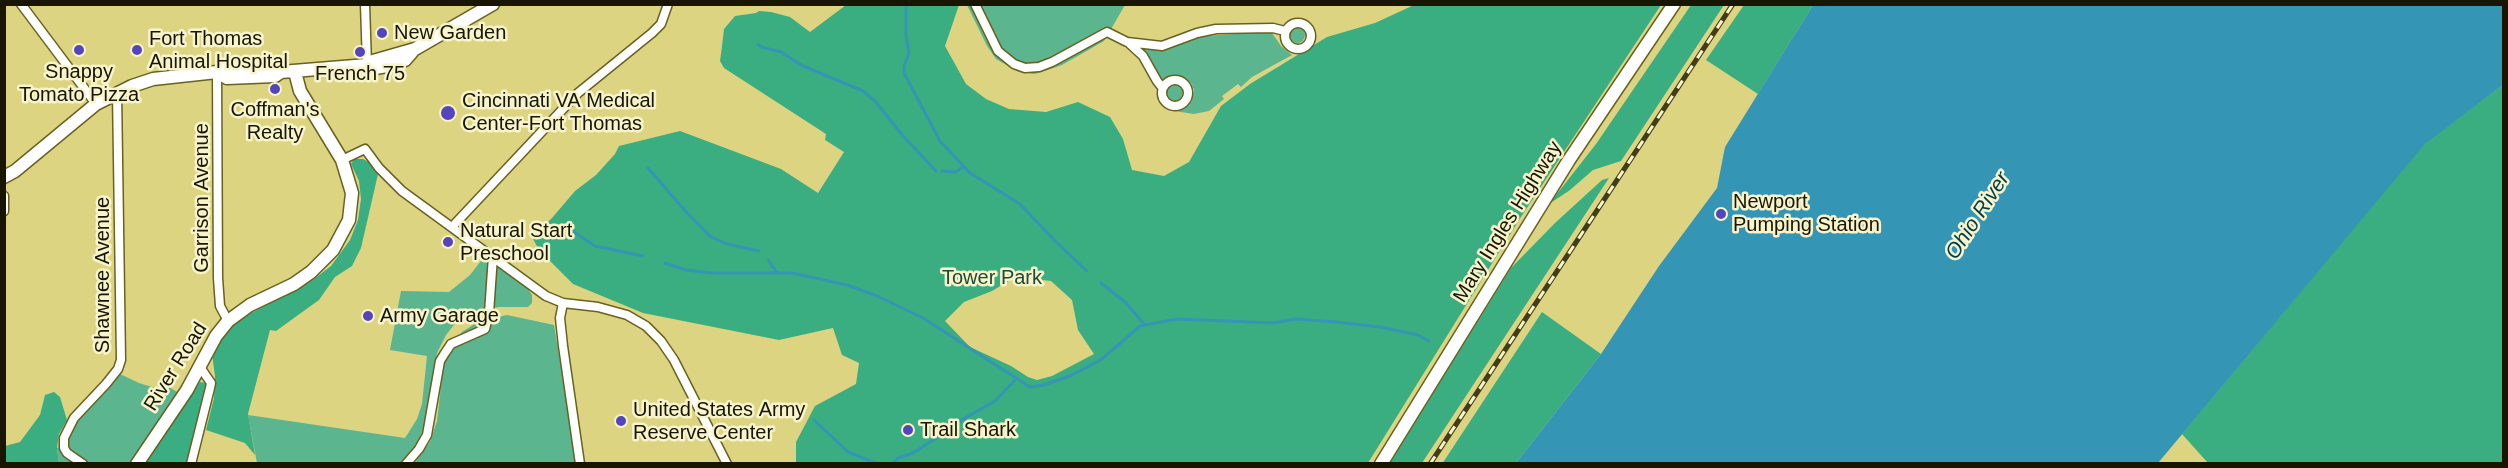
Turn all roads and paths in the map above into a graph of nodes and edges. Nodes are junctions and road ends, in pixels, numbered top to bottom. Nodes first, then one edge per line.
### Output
1 (21, 4) edge
2 (365, 4) edge
3 (493, 4) edge
4 (668, 4) edge
5 (975, 4) edge
6 (1674, 4) edge
7 (1285, 31) dead end
8 (1127, 42) junction
9 (368, 65) junction
10 (217, 72) junction
11 (295, 72) junction
12 (1164, 85) dead end
13 (117, 92) junction
14 (96, 104) junction
15 (342, 160) junction
16 (4, 177) edge
17 (4, 196) edge
18 (4, 211) edge
19 (452, 227) junction
20 (493, 256) junction
21 (563, 303) junction
22 (228, 321) junction
23 (200, 367) junction
24 (83, 464) edge
25 (137, 464) edge
26 (191, 464) edge
27 (406, 464) edge
28 (580, 464) edge
29 (727, 464) edge
30 (1381, 464) edge

1 - 14 street
2 - 9 street
3 - 9 street
4 - 19 street
5 - 8 street
6 - 30 street, Mary Ingles Highway
7 - 8 street
8 - 12 street
9 - 11 street
10 - 11 street
10 - 13 street
10 - 22 street, Garrison Avenue
11 - 15 street, River Road
13 - 14 street
13 - 24 street, Shawnee Avenue
14 - 16 street
15 - 19 street
15 - 22 street, River Road
17 - 18 street
19 - 20 street
20 - 21 street
20 - 27 street
21 - 28 street
21 - 29 street
22 - 23 street, River Road
23 - 25 street, River Road
23 - 26 street

